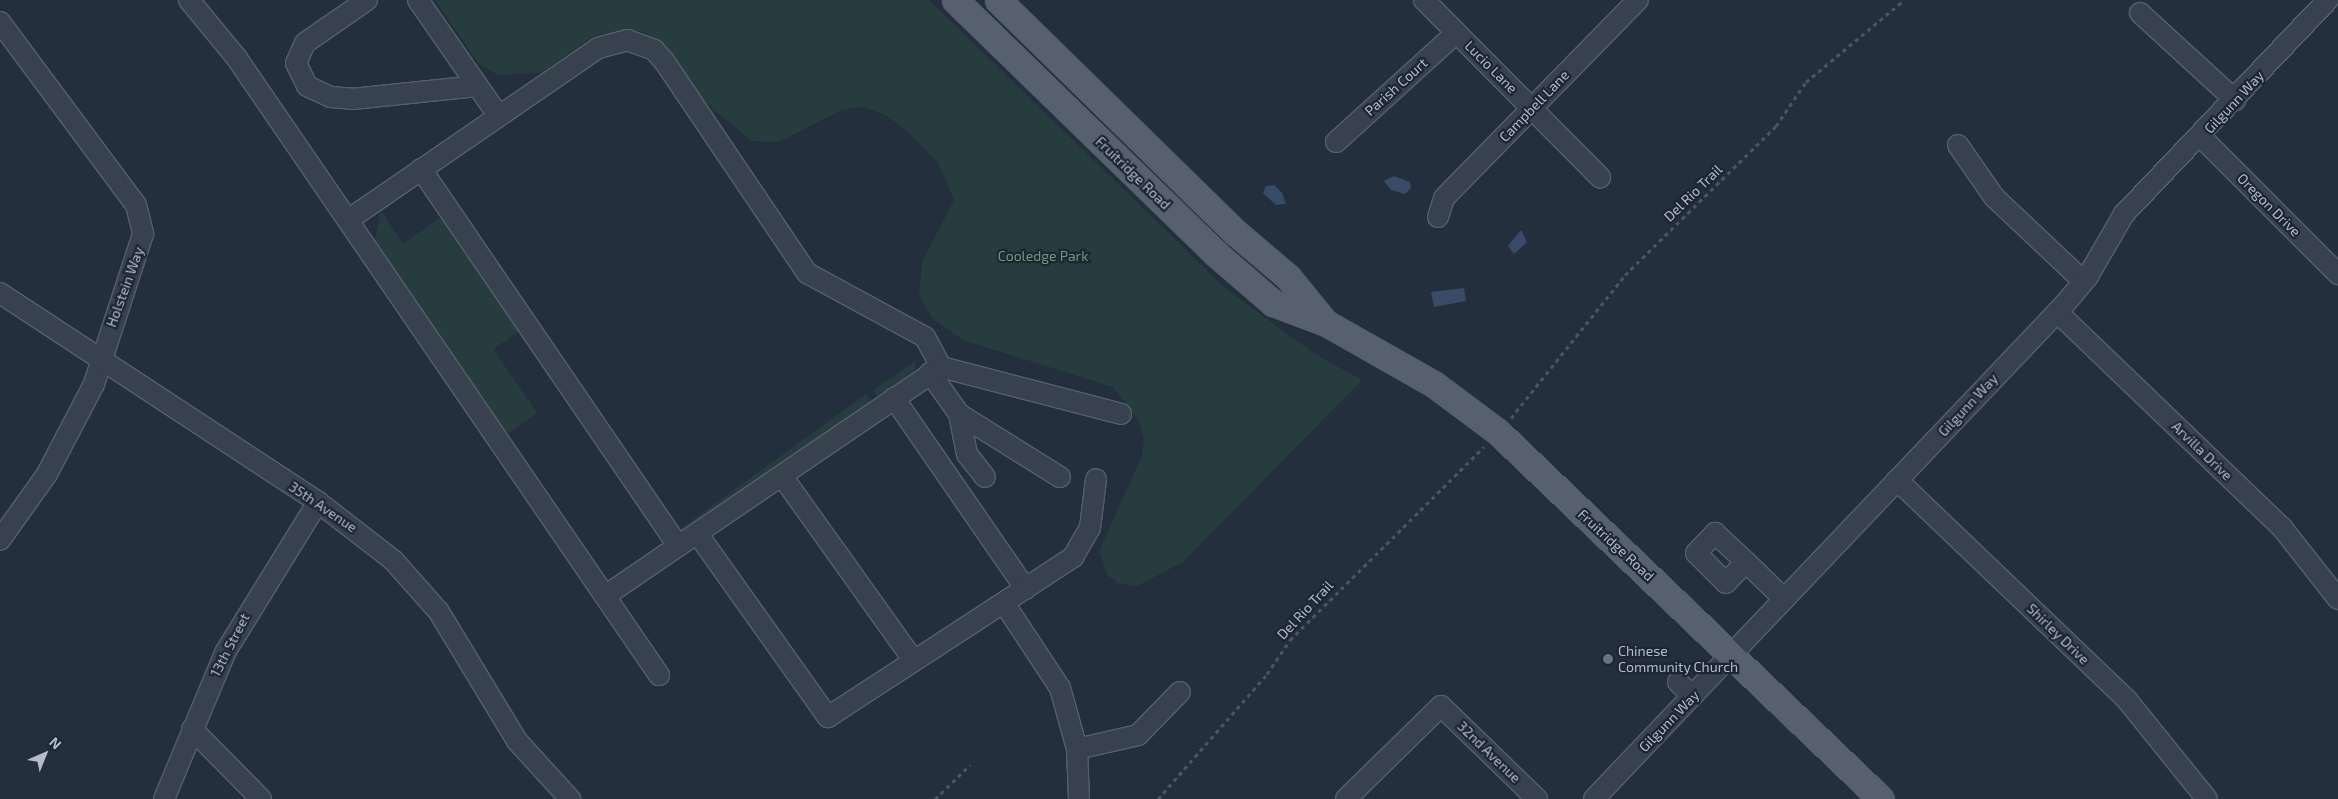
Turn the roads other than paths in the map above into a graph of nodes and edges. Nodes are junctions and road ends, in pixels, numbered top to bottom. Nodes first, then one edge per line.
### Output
1 (189, 0) edge
2 (367, 0) edge
3 (418, 0) edge
4 (955, 0) edge
5 (998, 0) edge
6 (1424, 0) edge
7 (1638, 0) edge
8 (2328, 0) edge
9 (2140, 13) dead end
10 (0, 22) edge
11 (1456, 33) junction
12 (477, 86) junction
13 (2235, 100) junction
14 (1531, 108) junction
15 (498, 115) junction
16 (2201, 137) junction
17 (1336, 142) dead end
18 (1958, 145) dead end
19 (422, 169) junction
20 (1600, 177) dead end
21 (1438, 217) dead end
22 (348, 220) junction
23 (2338, 274) edge
24 (2083, 281) junction
25 (0, 293) edge
26 (2057, 312) junction
27 (1326, 323) junction
28 (101, 360) junction
29 (936, 370) junction
30 (894, 398) junction
31 (959, 414) junction
32 (1121, 414) dead end
33 (782, 476) junction
34 (985, 477) dead end
35 (1060, 477) dead end
36 (1096, 479) dead end
37 (1897, 480) junction
38 (318, 502) junction
39 (697, 533) junction
40 (0, 540) edge
41 (678, 546) junction
42 (1746, 562) dead end
43 (1026, 589) junction
44 (605, 596) junction
45 (1784, 599) junction
46 (2338, 599) edge
47 (1004, 603) junction
48 (1732, 654) junction
49 (914, 661) junction
50 (659, 675) dead end
51 (1180, 692) dead end
52 (192, 729) junction
53 (1077, 749) junction
54 (164, 799) edge
55 (261, 799) edge
56 (570, 799) edge
57 (1079, 799) edge
58 (1346, 799) edge
59 (1537, 799) edge
60 (1594, 799) edge
61 (1881, 799) edge
62 (2207, 799) edge

1 - 22 street
2 - 12 street
3 - 12 street
4 - 27 main road, Fruitridge Road
5 - 27 main road, Fruitridge Road
6 - 11 street, Lucio Lane
7 - 14 street, Campbell Lane
8 - 13 street, Gilgunn Way
9 - 13 street
10 - 28 street, Holstein Way
11 - 14 street, Lucio Lane
11 - 17 street, Parish Court
12 - 15 street
13 - 16 street, Gilgunn Way
14 - 20 street, Lucio Lane
14 - 21 street, Campbell Lane
15 - 19 street
15 - 29 street
16 - 23 street, Oregon Drive
16 - 24 street, Gilgunn Way
18 - 24 street
19 - 22 street
19 - 41 street
22 - 44 street
24 - 26 street, Gilgunn Way
25 - 28 street, 35th Avenue
26 - 37 street, Gilgunn Way
26 - 46 street, Arvilla Drive
27 - 48 main road, Fruitridge Road
28 - 38 street, 35th Avenue
28 - 40 street, Holstein Way
29 - 30 street
29 - 31 street
29 - 32 street
30 - 33 street
30 - 43 street
31 - 34 street
31 - 35 street
33 - 39 street
33 - 49 street
36 - 43 street
37 - 45 street, Gilgunn Way
37 - 62 street, Shirley Drive
38 - 52 street, 13th Street
38 - 56 street, 35th Avenue
39 - 41 street
39 - 49 street
41 - 44 street
42 - 45 street
43 - 47 street
44 - 50 street
45 - 48 street, Gilgunn Way
47 - 49 street
47 - 53 street
48 - 60 street, Gilgunn Way
48 - 61 main road, Fruitridge Road
51 - 53 street
52 - 54 street, 13th Street
52 - 55 street
53 - 57 street
58 - 59 street, 32nd Avenue

